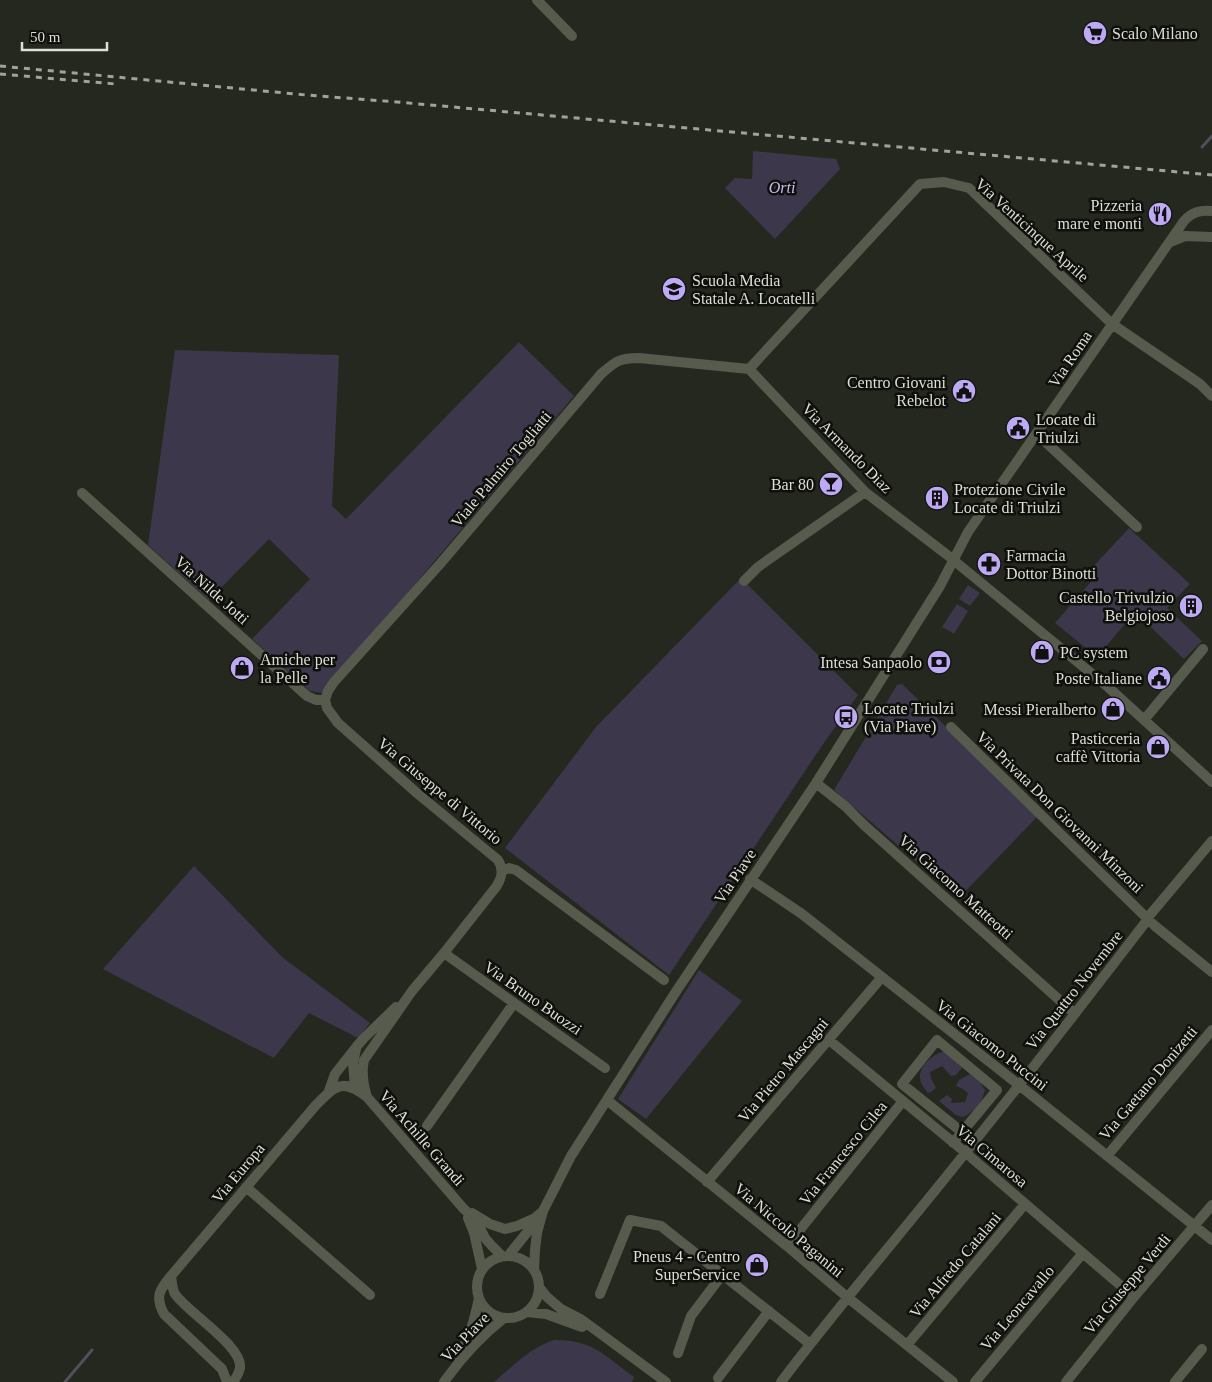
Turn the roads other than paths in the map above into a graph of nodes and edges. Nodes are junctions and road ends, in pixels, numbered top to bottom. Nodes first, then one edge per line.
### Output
1 (538, 0) edge
2 (572, 36) dead end
3 (1212, 212) edge
4 (1212, 237) edge
5 (1167, 244) junction
6 (1112, 324) junction
7 (749, 369) junction
8 (1212, 396) edge
9 (1036, 434) junction
10 (866, 492) junction
11 (82, 493) dead end
12 (1137, 527) dead end
13 (954, 560) junction
14 (744, 581) dead end
15 (1203, 649) dead end
16 (325, 700) junction
17 (1144, 720) junction
18 (950, 727) dead end
19 (1212, 782) edge
20 (816, 783) junction
21 (1212, 841) edge
22 (502, 871) junction
23 (750, 879) junction
24 (1148, 919) junction
25 (444, 953) junction
26 (1212, 972) edge
27 (882, 977) junction
28 (664, 980) dead end
29 (412, 991) junction
30 (514, 1003) junction
31 (1075, 1014) junction
32 (1212, 1030) edge
33 (829, 1040) junction
34 (357, 1046) junction
35 (605, 1068) dead end
36 (902, 1084) junction
37 (1019, 1085) junction
38 (356, 1088) junction
39 (329, 1091) junction
40 (894, 1094) junction
41 (367, 1097) junction
42 (607, 1100) junction
43 (904, 1102) junction
44 (427, 1126) dead end
45 (962, 1132) junction
46 (953, 1143) junction
47 (966, 1153) junction
48 (1107, 1156) junction
49 (708, 1182) junction
50 (246, 1188) junction
51 (1025, 1204) junction
52 (1212, 1205) edge
53 (463, 1208) junction
54 (539, 1214) junction
55 (1195, 1226) junction
56 (1212, 1240) edge
57 (787, 1246) junction
58 (1082, 1253) junction
59 (505, 1256) junction
60 (482, 1269) junction
61 (534, 1270) junction
62 (722, 1275) junction
63 (171, 1276) junction
64 (539, 1287) junction
65 (600, 1294) dead end
66 (370, 1295) dead end
67 (846, 1297) junction
68 (479, 1298) junction
69 (1134, 1298) junction
70 (527, 1312) junction
71 (769, 1312) junction
72 (504, 1318) junction
73 (810, 1344) junction
74 (616, 1345) junction
75 (907, 1345) junction
76 (1202, 1349) dead end
77 (678, 1353) dead end
78 (718, 1378) dead end
79 (446, 1379) edge
80 (227, 1382) edge
81 (233, 1382) edge
82 (666, 1382) edge
83 (781, 1382) edge
84 (953, 1382) edge
85 (976, 1382) edge
86 (1066, 1382) edge
87 (1175, 1382) edge

1 - 2 street
3 - 5 street, Via Roma
4 - 5 street
5 - 6 street, Via Roma
6 - 7 street, Via Venticinque Aprile
6 - 8 street, Via Venticinque Aprile
6 - 9 street, Via Roma
7 - 10 street, Via Armando Diaz
7 - 16 street, Viale Palmiro Togliatti
9 - 12 street
9 - 13 street, Via Roma
10 - 13 street, Via Armando Diaz
10 - 14 street
11 - 16 street, Via Nilde Jotti
13 - 17 street, Via Armando Diaz
13 - 20 street, Via Piave
15 - 17 street
16 - 22 street, Via Giuseppe di Vittorio
17 - 19 street, Via Armando Diaz
18 - 24 street, Via Privata Don Giovanni Minzoni
20 - 23 street, Via Piave
20 - 31 street, Via Giacomo Matteotti
21 - 24 street, Via Quattro Novembre
22 - 25 street
22 - 28 street, Via Giuseppe di Vittorio
23 - 27 street, Via Giacomo Puccini
23 - 42 street, Via Piave
24 - 26 street, Via Privata Don Giovanni Minzoni
24 - 31 street, Via Quattro Novembre
25 - 29 street
25 - 30 street, Via Bruno Buozzi
27 - 33 street, Via Pietro Mascagni
27 - 37 street, Via Giacomo Puccini
29 - 34 street, Via Europa
29 - 41 street
30 - 35 street, Via Bruno Buozzi
30 - 44 street
31 - 37 street, Via Quattro Novembre
32 - 48 street, Via Gaetano Donizetti
33 - 40 street, Via Cimarosa
33 - 49 street, Via Pietro Mascagni
34 - 38 street
34 - 39 street, Via Europa
36 - 40 street
36 - 45 street
36 - 45 street
37 - 47 street, Via Quattro Novembre
37 - 48 street, Via Giacomo Puccini
38 - 39 street, Via Achille Grandi
38 - 41 street, Via Achille Grandi
39 - 50 street, Via Europa
40 - 43 street, Via Cimarosa
41 - 53 street, Via Achille Grandi
42 - 49 street, Via Niccolò Paganini
42 - 54 street, Via Piave
43 - 46 street, Via Cimarosa
43 - 57 street, Via Francesco Cilea
45 - 46 street
46 - 47 street, Via Cimarosa
47 - 51 street, Via Cimarosa
47 - 67 street, Via Quattro Novembre
48 - 55 street, Via Giacomo Puccini
49 - 57 street, Via Niccolò Paganini
50 - 63 street, Via Europa
50 - 66 street
51 - 58 street, Via Cimarosa
51 - 75 street, Via Alfredo Catalani
52 - 55 street, Via Giuseppe Verdi
53 - 54 street, Via Achille Grandi
53 - 59 street, Via Achille Grandi
53 - 60 street, Via Achille Grandi
54 - 59 street
54 - 61 street, Via Piave
55 - 56 street, Via Giacomo Puccini
55 - 69 street, Via Giuseppe Verdi
57 - 67 street, Via Niccolò Paganini
58 - 69 street, Via Cimarosa
58 - 85 street, Via Leoncavallo
59 - 60 street
59 - 61 street
60 - 68 street, Via Piave
61 - 64 street, Via Piave
62 - 65 street
62 - 71 street
62 - 77 street
63 - 80 street, Via Europa
63 - 81 street
64 - 70 street
64 - 74 street
67 - 73 street, Via Quattro Novembre
67 - 75 street, Via Niccolò Paganini
68 - 72 street, Via Piave
68 - 79 street, Via Piave
69 - 86 street, Via Giuseppe Verdi
70 - 72 street, Via Piave
70 - 74 street
71 - 73 street
71 - 78 street
72 - 79 street, Via Piave
73 - 83 street, Via Quattro Novembre
74 - 82 street
75 - 84 street, Via Niccolò Paganini
76 - 87 street

